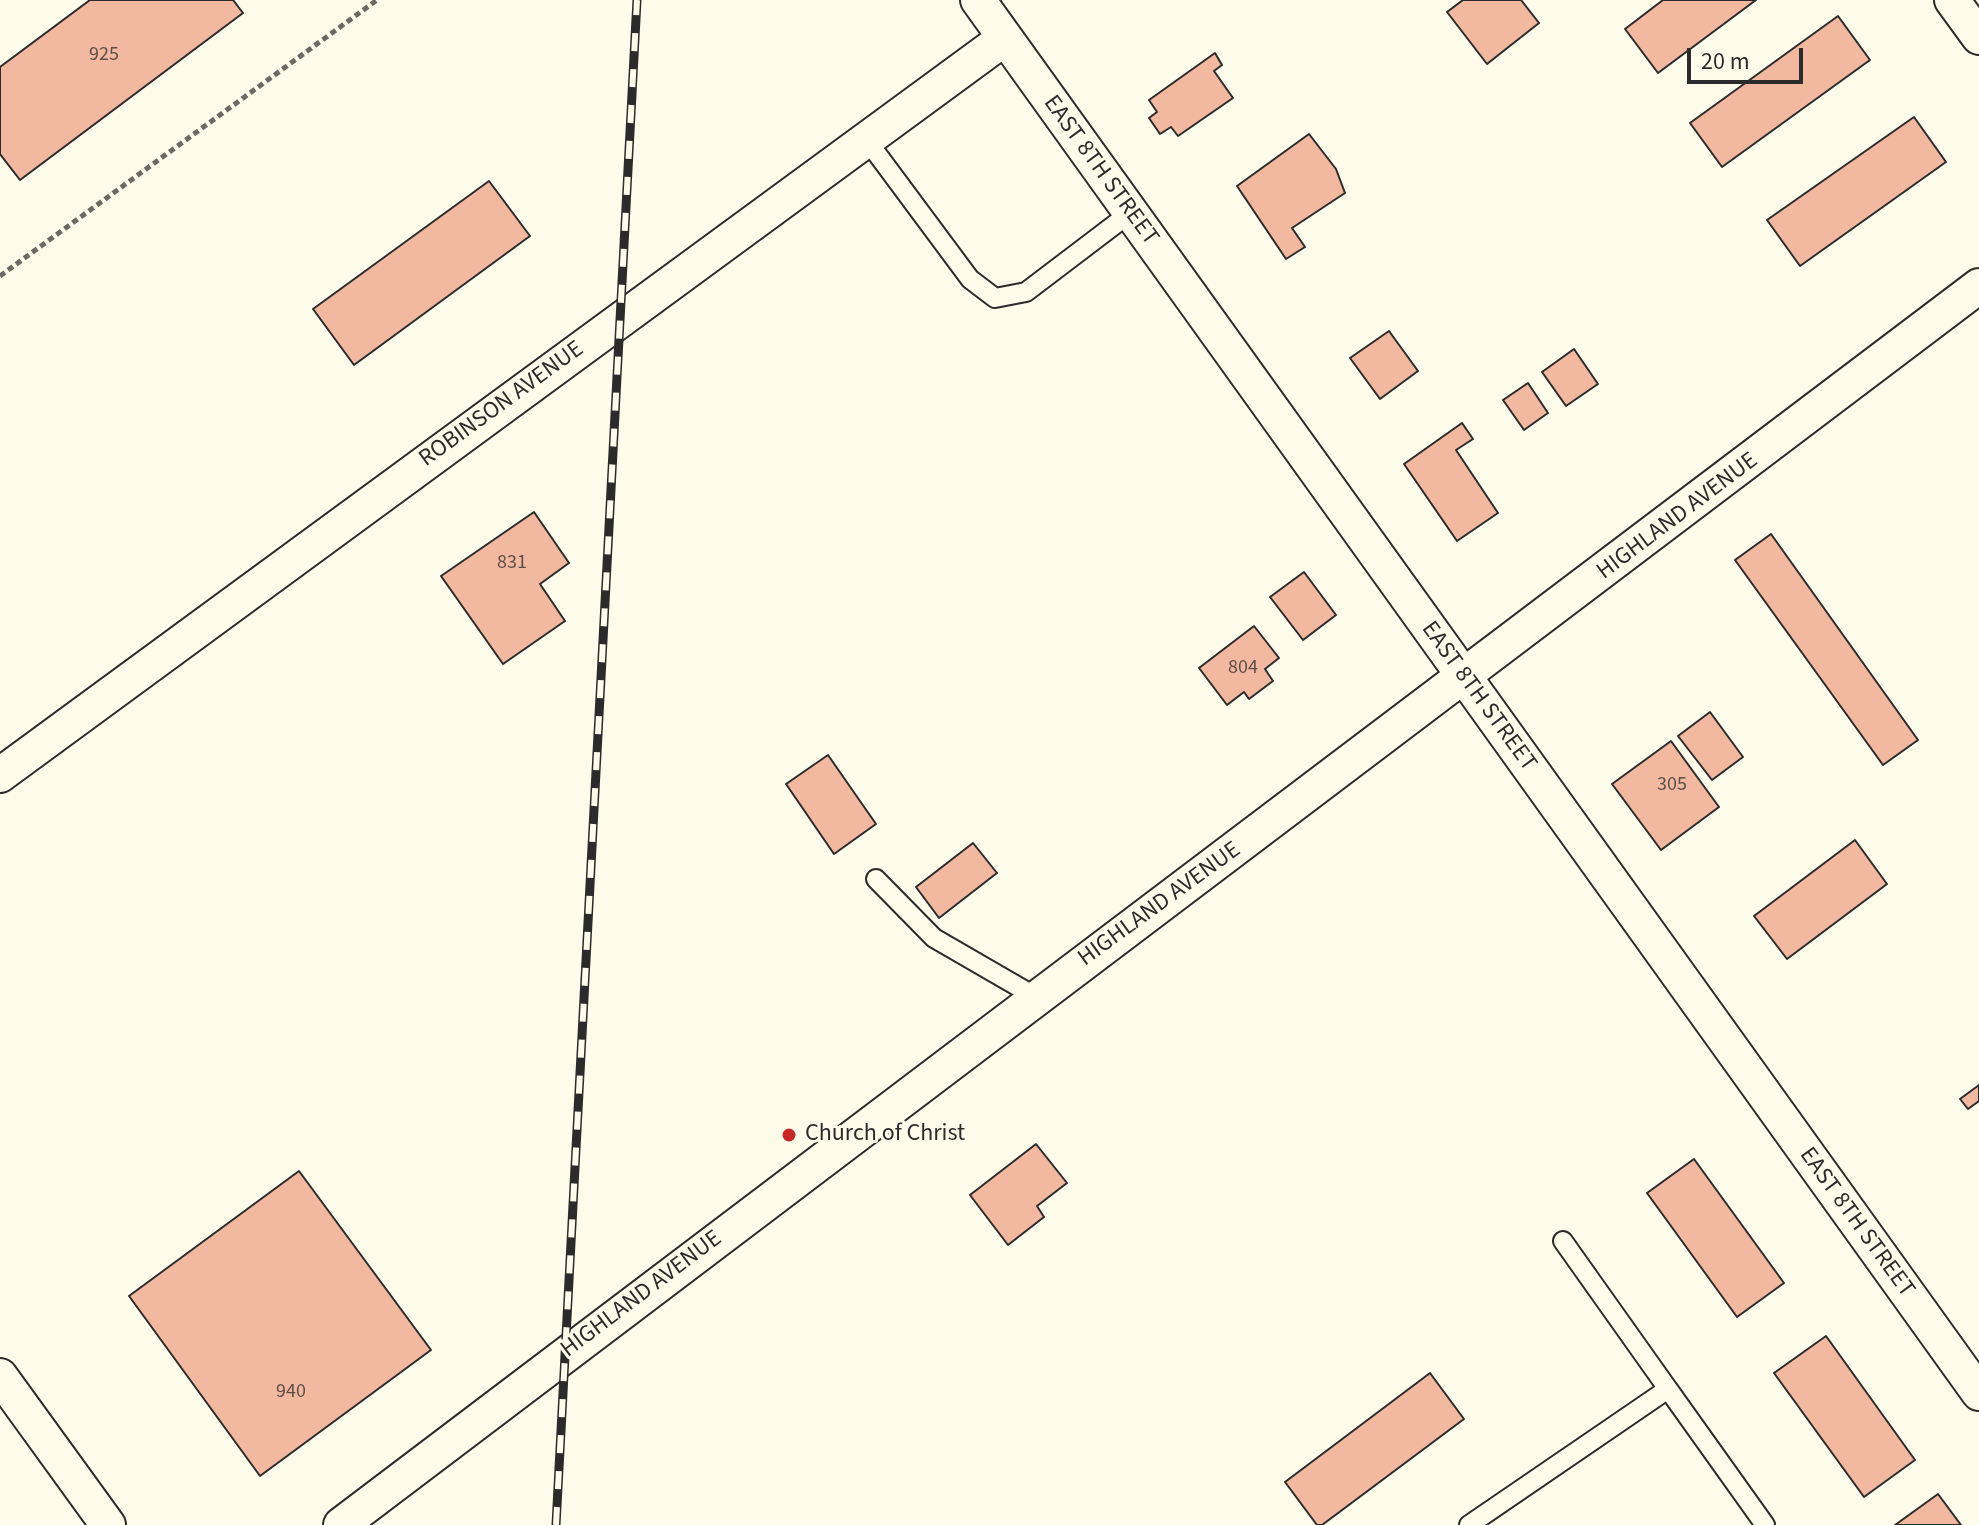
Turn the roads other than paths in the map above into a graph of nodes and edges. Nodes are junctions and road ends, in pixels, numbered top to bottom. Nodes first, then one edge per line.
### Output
1 (978, 0) edge
2 (1952, 0) edge
3 (1979, 37) edge
4 (1005, 38) junction
5 (866, 139) junction
6 (1130, 213) junction
7 (1979, 286) edge
8 (1465, 680) junction
9 (0, 775) edge
10 (876, 879) dead end
11 (1036, 997) junction
12 (1563, 1241) dead end
13 (0, 1376) edge
14 (1668, 1389) junction
15 (1979, 1393) edge
16 (108, 1525) edge
17 (341, 1525) edge
18 (1469, 1525) edge
19 (1765, 1525) edge

1 - 4 street, EAST 8TH STREET
2 - 3 street
4 - 5 street, ROBINSON AVENUE
4 - 6 street, EAST 8TH STREET
5 - 6 lane
5 - 9 street, ROBINSON AVENUE
6 - 8 street, EAST 8TH STREET
7 - 8 street, HIGHLAND AVENUE
8 - 11 street, HIGHLAND AVENUE
8 - 15 street, EAST 8TH STREET
10 - 11 lane
11 - 17 street, HIGHLAND AVENUE
12 - 14 lane
13 - 16 street
14 - 18 lane
14 - 19 lane

